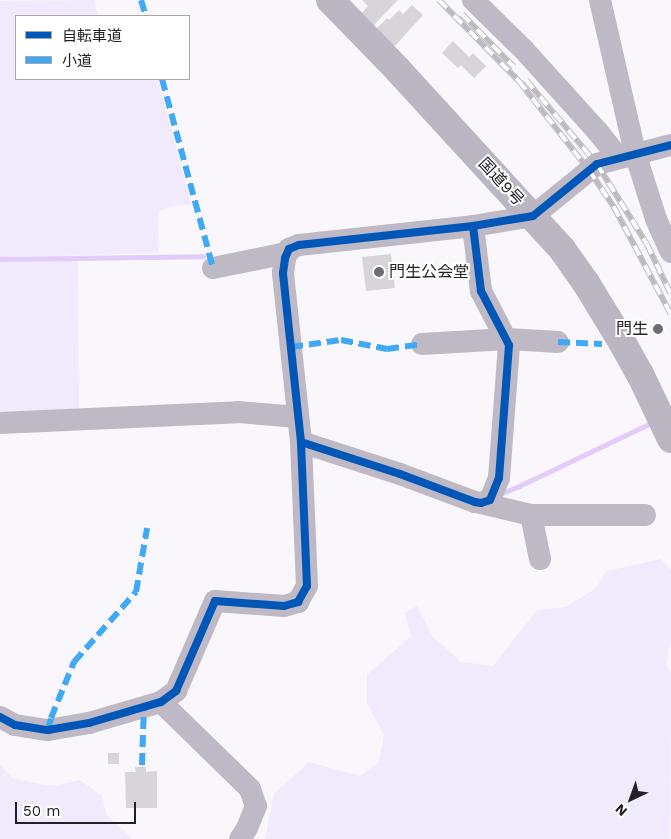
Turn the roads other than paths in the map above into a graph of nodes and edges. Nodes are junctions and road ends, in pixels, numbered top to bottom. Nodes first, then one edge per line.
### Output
1 (330, 0) edge
2 (474, 0) edge
3 (600, 0) edge
4 (671, 145) edge
5 (627, 155) junction
6 (534, 216) junction
7 (474, 226) junction
8 (671, 252) edge
9 (287, 253) junction
10 (213, 268) dead end
11 (507, 339) junction
12 (558, 342) dead end
13 (422, 344) dead end
14 (0, 423) edge
15 (299, 429) junction
16 (671, 439) edge
17 (481, 503) junction
18 (531, 515) junction
19 (645, 515) dead end
20 (540, 559) dead end
21 (162, 702) junction
22 (0, 717) edge
23 (240, 839) edge

1 - 6 highway, 国道9号
2 - 5 street
3 - 5 street
4 - 5 street
5 - 6 street
5 - 8 street
6 - 7 street
6 - 16 highway, 国道9号
7 - 9 street
7 - 11 street
9 - 10 street
9 - 15 street
11 - 12 street
11 - 13 street
11 - 17 street
14 - 15 street
15 - 17 street
15 - 21 street
17 - 18 street
18 - 19 street
18 - 20 street
21 - 22 street
21 - 23 street

